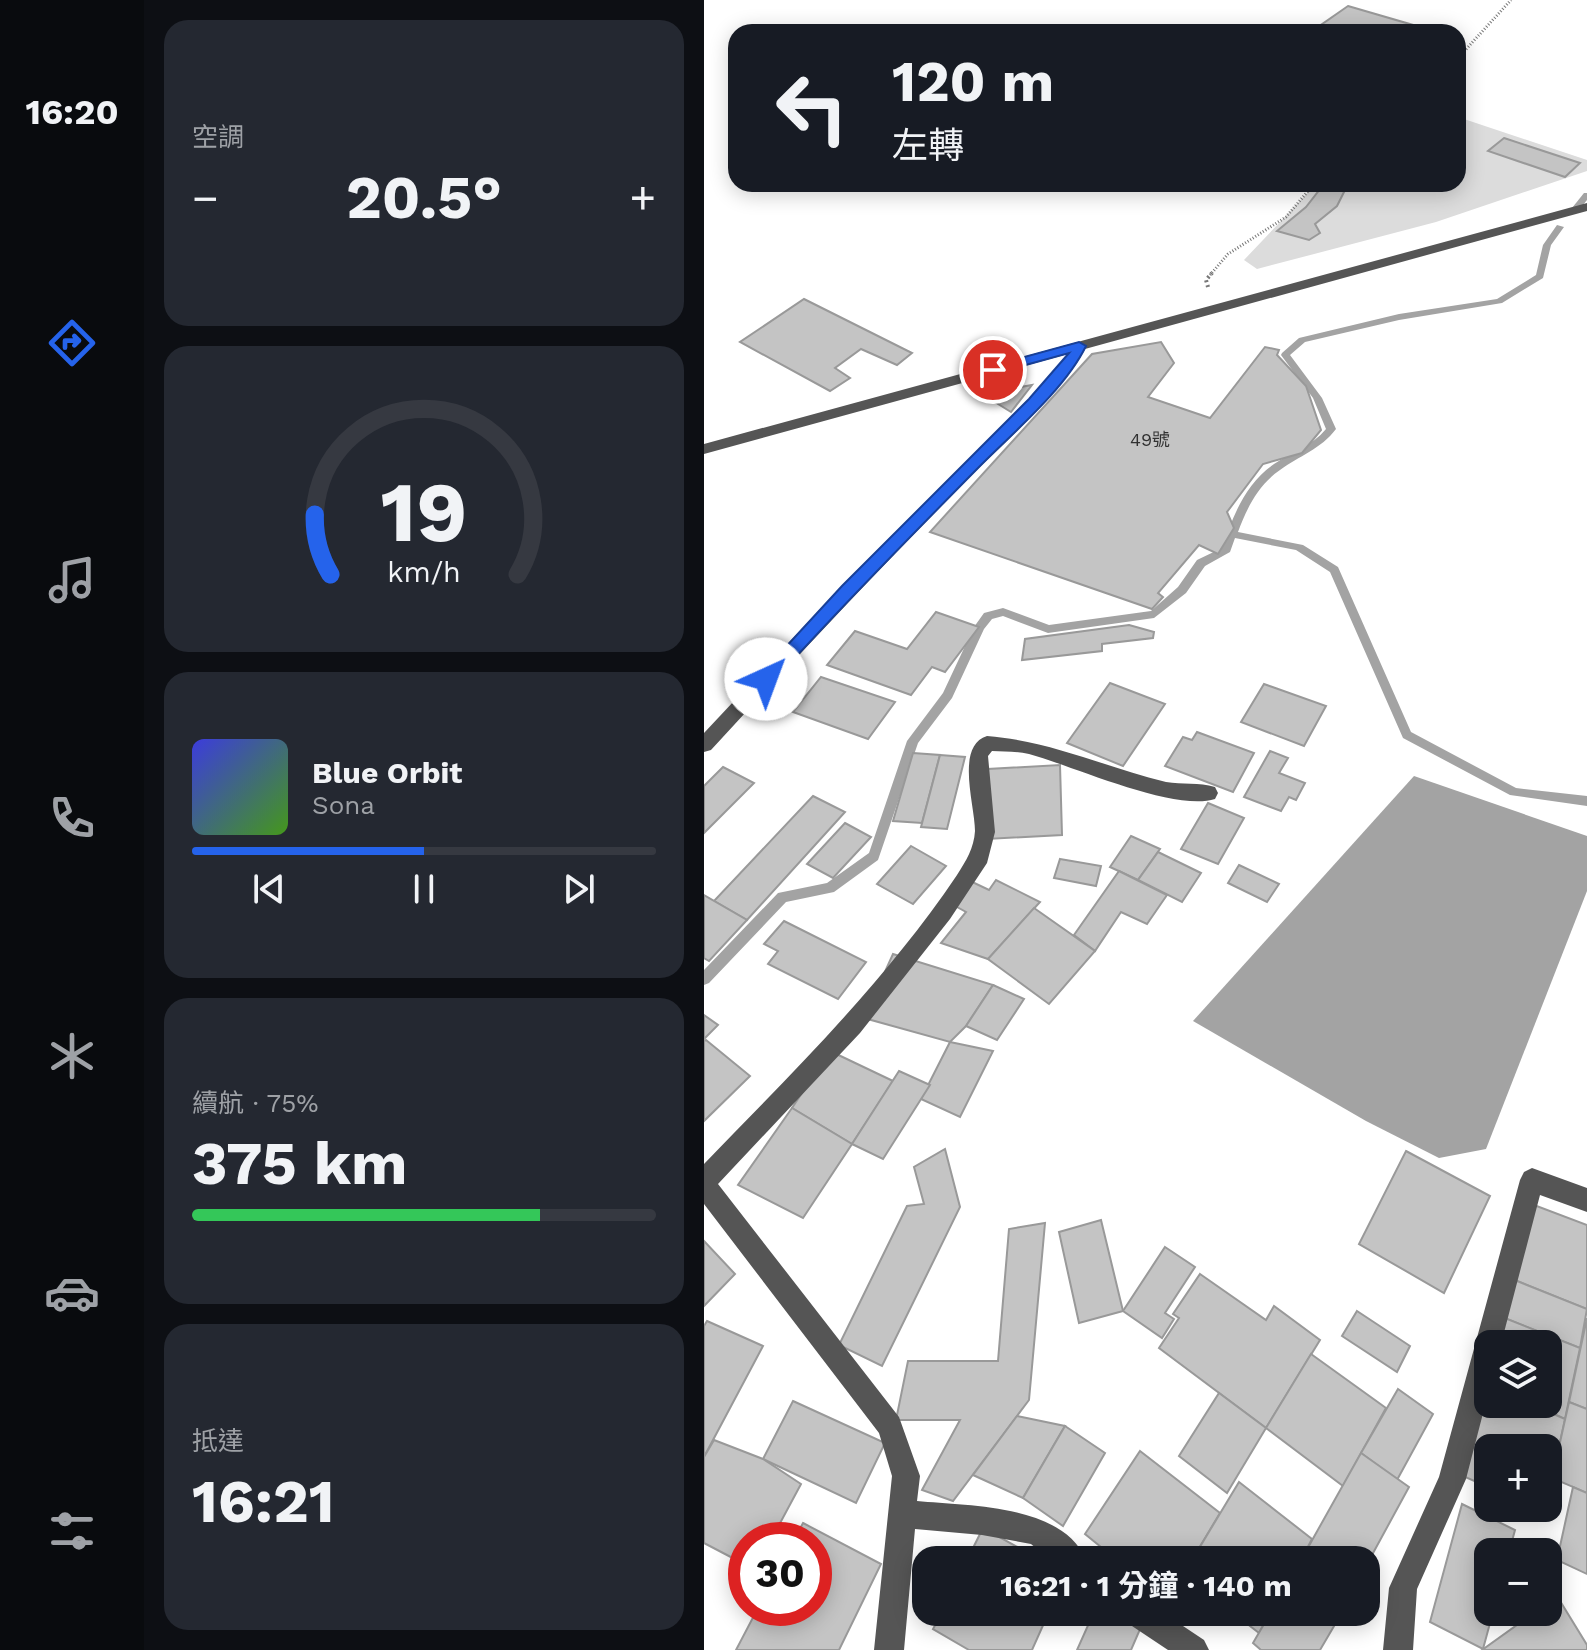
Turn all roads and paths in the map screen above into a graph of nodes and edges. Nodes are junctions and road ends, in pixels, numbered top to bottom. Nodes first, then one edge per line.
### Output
1 (1511, 0) edge
2 (1466, 49) edge
3 (1307, 192) edge
4 (1587, 207) edge
5 (1215, 311) junction
6 (1079, 346) junction
7 (704, 449) edge
8 (704, 745) edge
9 (1208, 793) dead end
10 (704, 1183) edge
11 (1587, 1200) edge
12 (903, 1514) junction
13 (1055, 1546) edge
14 (1157, 1626) edge
15 (889, 1650) edge
16 (1194, 1650) edge
17 (1398, 1650) edge

1 - 2 path
3 - 5 path
4 - 5 street
5 - 6 street
6 - 7 street
6 - 8 street
9 - 10 street
10 - 12 street
11 - 17 street
12 - 13 street
12 - 15 street
14 - 16 street

